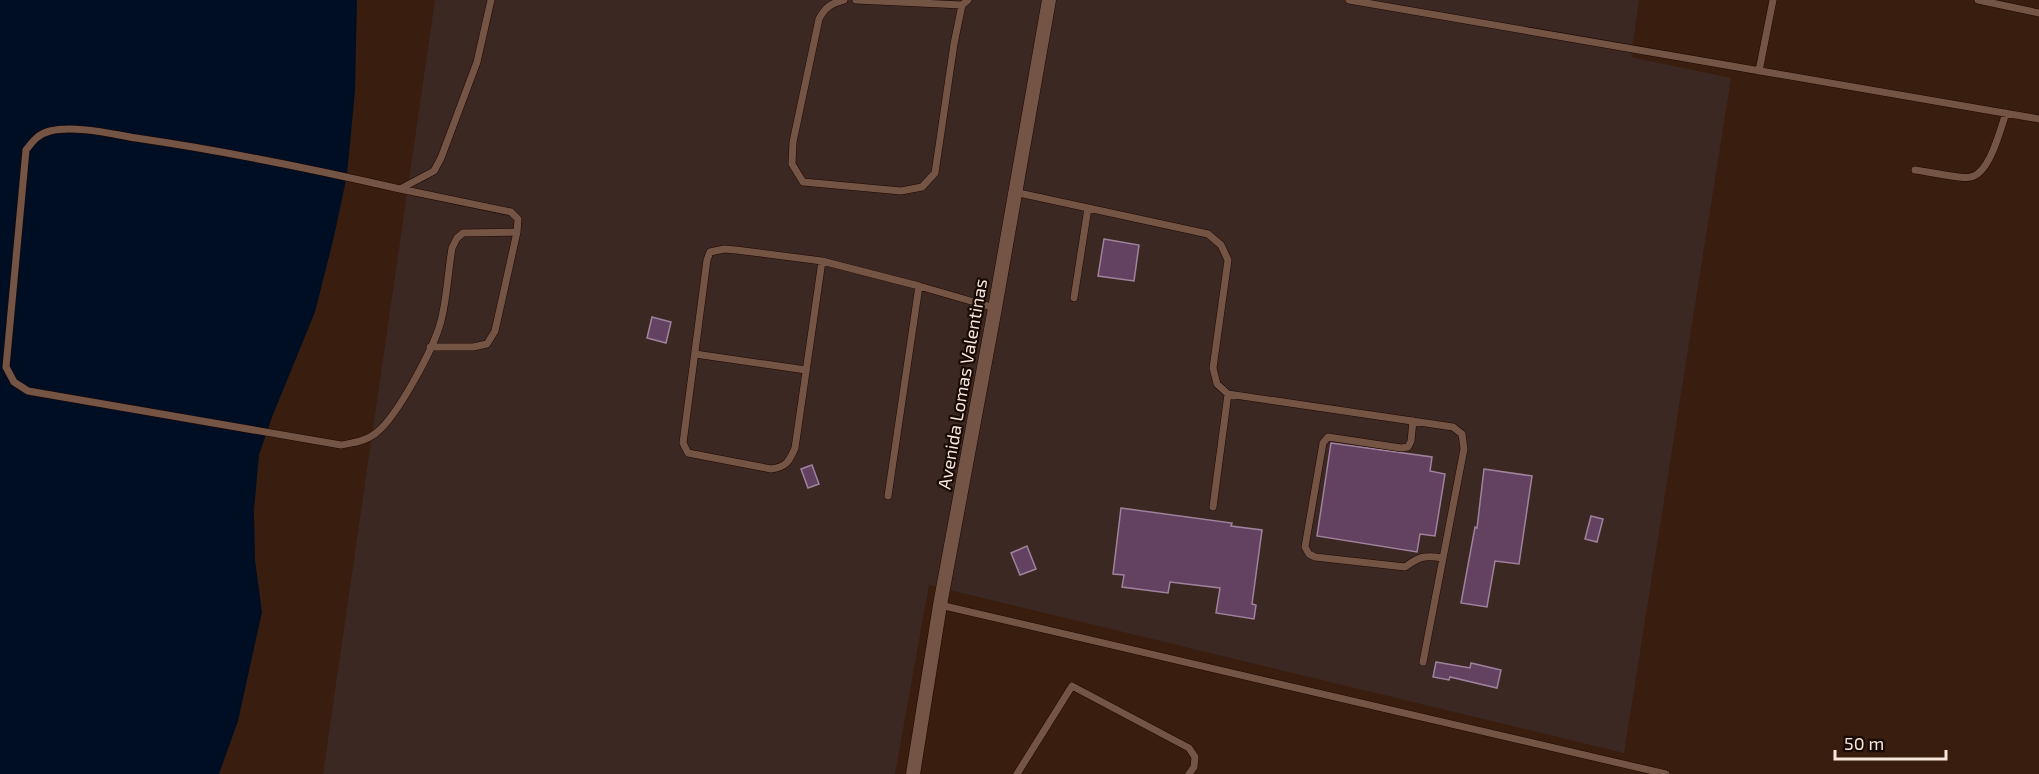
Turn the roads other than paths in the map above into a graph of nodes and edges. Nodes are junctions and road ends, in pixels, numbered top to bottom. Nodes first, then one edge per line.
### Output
1 (491, 0) edge
2 (844, 0) edge
3 (856, 0) edge
4 (1048, 0) edge
5 (1349, 0) edge
6 (1773, 0) edge
7 (1978, 0) edge
8 (965, 3) edge
9 (2039, 13) edge
10 (1759, 70) junction
11 (2006, 113) junction
12 (2039, 119) edge
13 (1915, 170) dead end
14 (400, 189) junction
15 (1014, 192) junction
16 (1088, 208) junction
17 (518, 232) junction
18 (822, 261) junction
19 (919, 286) junction
20 (1074, 298) dead end
21 (995, 308) junction
22 (430, 347) junction
23 (695, 354) junction
24 (806, 370) junction
25 (1228, 394) junction
26 (1413, 421) junction
27 (888, 496) dead end
28 (1213, 507) dead end
29 (1443, 558) junction
30 (940, 605) junction
31 (1423, 663) dead end
32 (913, 774) edge
33 (1017, 774) edge
34 (1189, 774) edge
35 (1666, 774) edge

1 - 14 lane
2 - 8 lane
3 - 8 lane
4 - 15 street, Avenida Lomas Valentinas
5 - 10 lane
6 - 10 lane
7 - 9 lane
10 - 11 lane
11 - 12 lane
11 - 13 lane
14 - 17 lane
14 - 22 lane
15 - 16 lane
15 - 21 street, Avenida Lomas Valentinas
16 - 20 lane
16 - 25 lane
17 - 22 lane
17 - 22 lane
18 - 19 lane
18 - 23 lane
18 - 24 lane
19 - 21 lane
19 - 27 lane
21 - 30 street, Avenida Lomas Valentinas
23 - 24 lane
23 - 24 lane
25 - 26 lane
25 - 28 lane
26 - 29 lane
26 - 29 lane
29 - 31 lane
30 - 32 street, Avenida Lomas Valentinas
30 - 35 lane
33 - 34 lane

